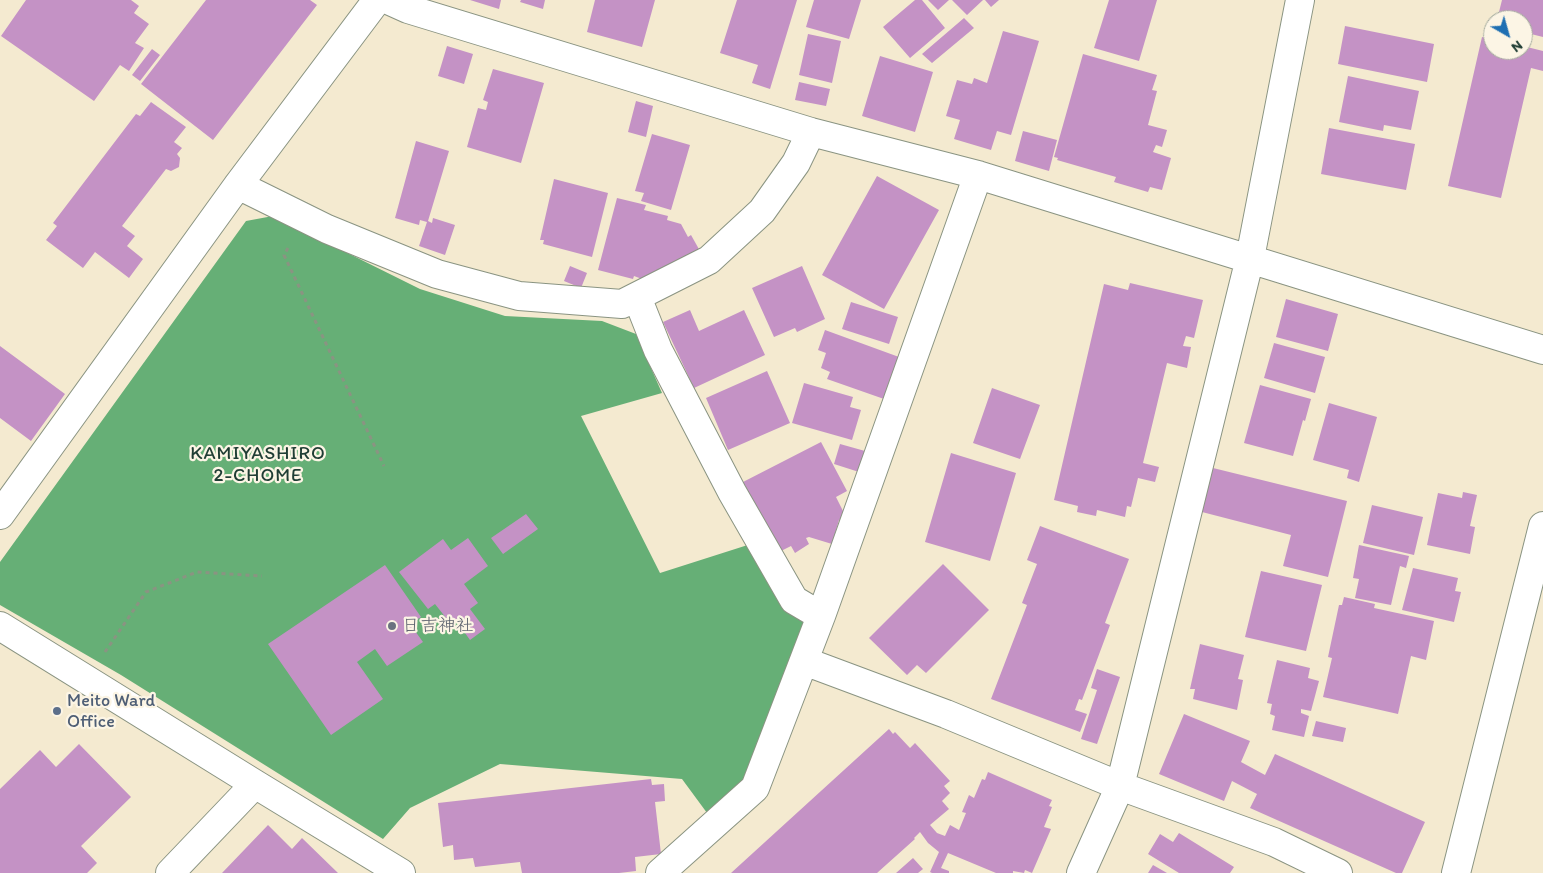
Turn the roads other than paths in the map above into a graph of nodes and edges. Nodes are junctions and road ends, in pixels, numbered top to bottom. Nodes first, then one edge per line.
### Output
1 (377, 0) edge
2 (388, 0) edge
3 (1300, 0) edge
4 (811, 132) junction
5 (978, 175) junction
6 (238, 185) junction
7 (1250, 258) junction
8 (637, 297) junction
9 (1543, 350) edge
10 (0, 515) edge
11 (1543, 526) edge
12 (821, 616) junction
13 (0, 626) edge
14 (804, 662) junction
15 (255, 784) junction
16 (1120, 786) junction
17 (170, 873) edge
18 (401, 873) edge
19 (660, 873) edge
20 (1081, 873) edge
21 (1338, 873) edge
22 (1456, 873) edge

1 - 6 street
2 - 4 street
3 - 7 street
4 - 5 street
4 - 8 street
5 - 7 street
5 - 12 street
6 - 8 street
6 - 10 street
7 - 9 street
7 - 16 street
8 - 12 street
11 - 22 street
12 - 14 street
13 - 15 street
14 - 16 street
14 - 19 street
15 - 17 street
15 - 18 street
16 - 20 street
16 - 21 street

